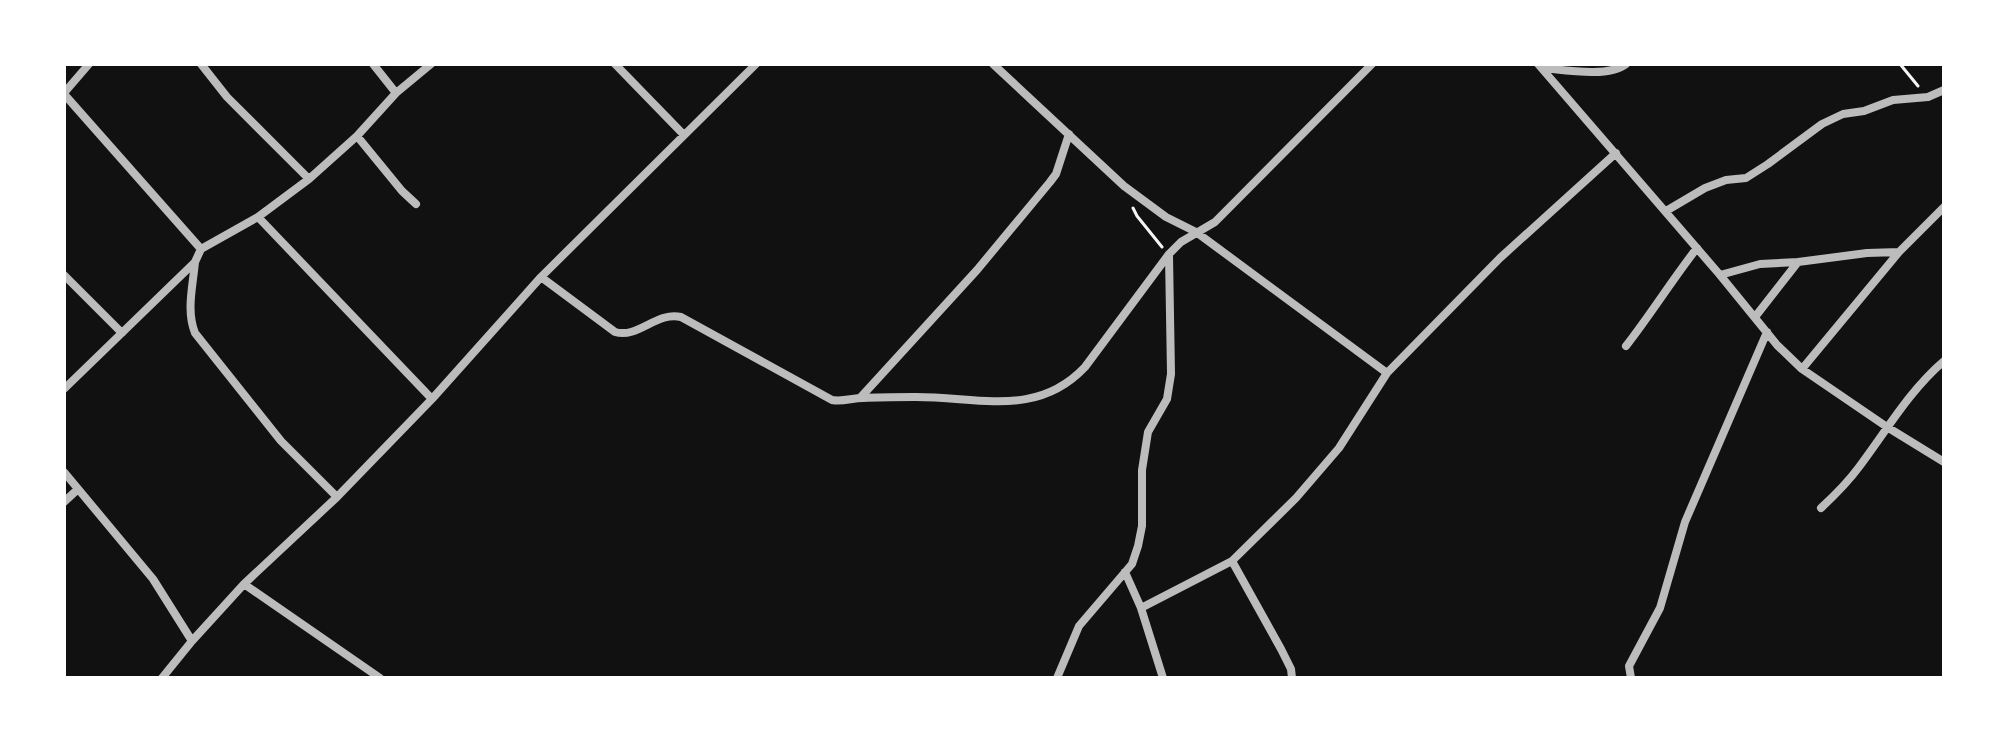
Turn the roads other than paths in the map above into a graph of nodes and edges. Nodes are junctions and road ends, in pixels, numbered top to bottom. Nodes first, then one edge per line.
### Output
1 (89, 64) edge
2 (201, 64) edge
3 (373, 64) edge
4 (431, 64) edge
5 (615, 64) edge
6 (756, 64) edge
7 (993, 64) edge
8 (1371, 64) edge
9 (1626, 64) edge
10 (1540, 66) edge
11 (1944, 90) edge
12 (396, 93) junction
13 (64, 94) edge
14 (1069, 134) junction
15 (684, 135) junction
16 (357, 136) junction
17 (1616, 153) junction
18 (309, 179) junction
19 (416, 204) dead end
20 (1944, 207) edge
21 (1666, 211) junction
22 (258, 217) junction
23 (1196, 232) junction
24 (1697, 248) junction
25 (201, 249) junction
26 (1899, 252) junction
27 (1169, 254) junction
28 (195, 262) junction
29 (1798, 262) junction
30 (64, 275) edge
31 (1720, 275) junction
32 (541, 277) junction
33 (1755, 317) junction
34 (1767, 332) junction
35 (122, 333) junction
36 (1626, 346) dead end
37 (1944, 361) edge
38 (1802, 369) junction
39 (1387, 373) junction
40 (64, 389) edge
41 (860, 398) junction
42 (432, 399) junction
43 (1887, 427) junction
44 (1944, 462) edge
45 (64, 472) edge
46 (78, 489) junction
47 (337, 497) junction
48 (64, 502) edge
49 (1821, 508) dead end
50 (1232, 561) junction
51 (1125, 572) junction
52 (244, 584) junction
53 (1141, 608) junction
54 (192, 641) junction
55 (1629, 666) junction
56 (162, 678) edge
57 (380, 678) edge
58 (1057, 678) edge
59 (1163, 678) edge
60 (1292, 678) edge
61 (1621, 678) edge
62 (1631, 678) edge

1 - 13 street
2 - 18 street
3 - 12 street
4 - 12 street
5 - 15 street
6 - 15 street
7 - 14 street
8 - 23 street
9 - 10 street
10 - 17 street
11 - 21 street
12 - 16 street
13 - 25 street
14 - 23 street
14 - 41 street
15 - 32 street
16 - 18 street
16 - 19 street
17 - 21 street
17 - 39 street
18 - 22 street
20 - 26 street
21 - 24 street
22 - 25 street
22 - 42 street
23 - 27 street
23 - 39 street
24 - 31 street
24 - 36 street
25 - 28 street
26 - 29 street
26 - 38 street
27 - 41 street
27 - 51 street
28 - 35 street
28 - 47 street
29 - 31 street
29 - 33 street
30 - 35 street
31 - 33 street
32 - 41 street
32 - 42 street
33 - 34 street
34 - 38 street
34 - 55 street
35 - 40 street
37 - 43 street
38 - 43 street
39 - 50 street
42 - 47 street
43 - 44 street
43 - 49 street
45 - 46 street
46 - 48 street
46 - 54 street
47 - 52 street
50 - 53 street
50 - 60 street
51 - 53 street
51 - 58 street
52 - 54 street
52 - 57 street
53 - 59 street
54 - 56 street
55 - 61 street
55 - 62 street

